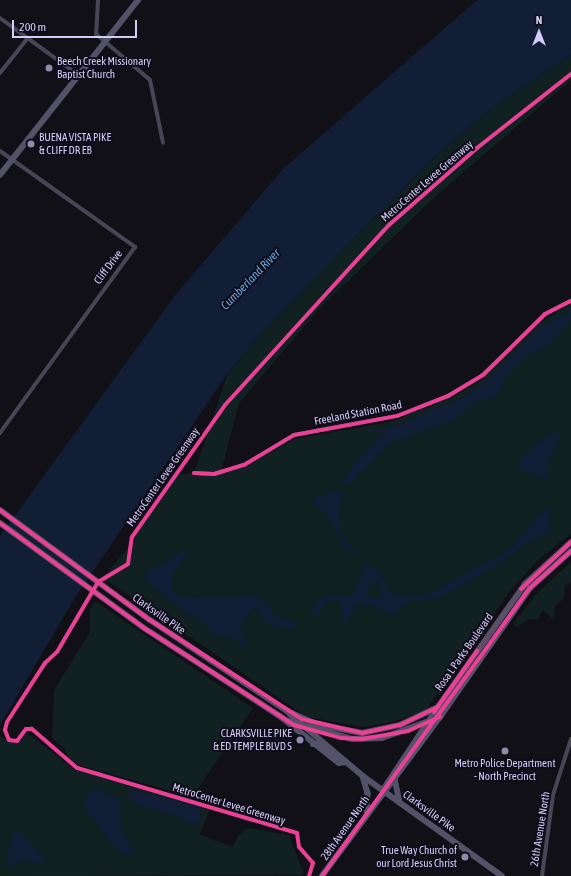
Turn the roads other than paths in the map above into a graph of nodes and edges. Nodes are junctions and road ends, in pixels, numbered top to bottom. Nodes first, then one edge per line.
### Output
1 (98, 0) edge
2 (138, 0) edge
3 (0, 18) edge
4 (27, 39) junction
5 (103, 43) junction
6 (0, 73) edge
7 (77, 74) junction
8 (163, 143) dead end
9 (0, 151) edge
10 (12, 160) junction
11 (0, 175) edge
12 (571, 300) edge
13 (0, 433) edge
14 (194, 473) dead end
15 (0, 510) edge
16 (0, 523) edge
17 (571, 542) edge
18 (571, 551) edge
19 (438, 707) junction
20 (287, 711) junction
21 (280, 716) junction
22 (440, 717) junction
23 (426, 725) junction
24 (310, 730) junction
25 (571, 739) edge
26 (569, 755) edge
27 (345, 760) junction
28 (363, 776) junction
29 (396, 778) junction
30 (383, 790) junction
31 (400, 802) junction
32 (367, 812) junction
33 (322, 876) edge
34 (502, 876) edge
35 (542, 876) edge

1 - 5 street
2 - 5 main road
3 - 4 street
4 - 6 street
4 - 7 street
5 - 7 main road
5 - 8 street
7 - 10 main road
9 - 10 street, Cliff Drive
10 - 11 main road
10 - 13 street, Cliff Drive
12 - 14 street, Freeland Station Road
15 - 20 main road, Clarksville Pike
16 - 21 main road, Clarksville Pike
17 - 19 main road, Rosa L Parks Boulevard
18 - 22 main road, Rosa L Parks Boulevard
19 - 20 main road
19 - 23 main road, Rosa L Parks Boulevard
20 - 24 main road, Clarksville Pike
21 - 24 main road
21 - 27 main road, Clarksville Pike
22 - 23 main road
22 - 29 main road, Rosa L Parks Boulevard
23 - 24 main road
23 - 30 main road, Rosa L Parks Boulevard
24 - 27 main road, Clarksville Pike
25 - 26 street, 26th Avenue North
26 - 35 street, 26th Avenue North
27 - 28 main road, Clarksville Pike
28 - 30 main road, Clarksville Pike
28 - 32 main road
29 - 30 main road, Rosa L Parks Boulevard
29 - 31 main road
30 - 31 main road, Clarksville Pike
30 - 32 main road, 28th Avenue North
31 - 34 main road, Clarksville Pike
32 - 33 main road, 28th Avenue North

